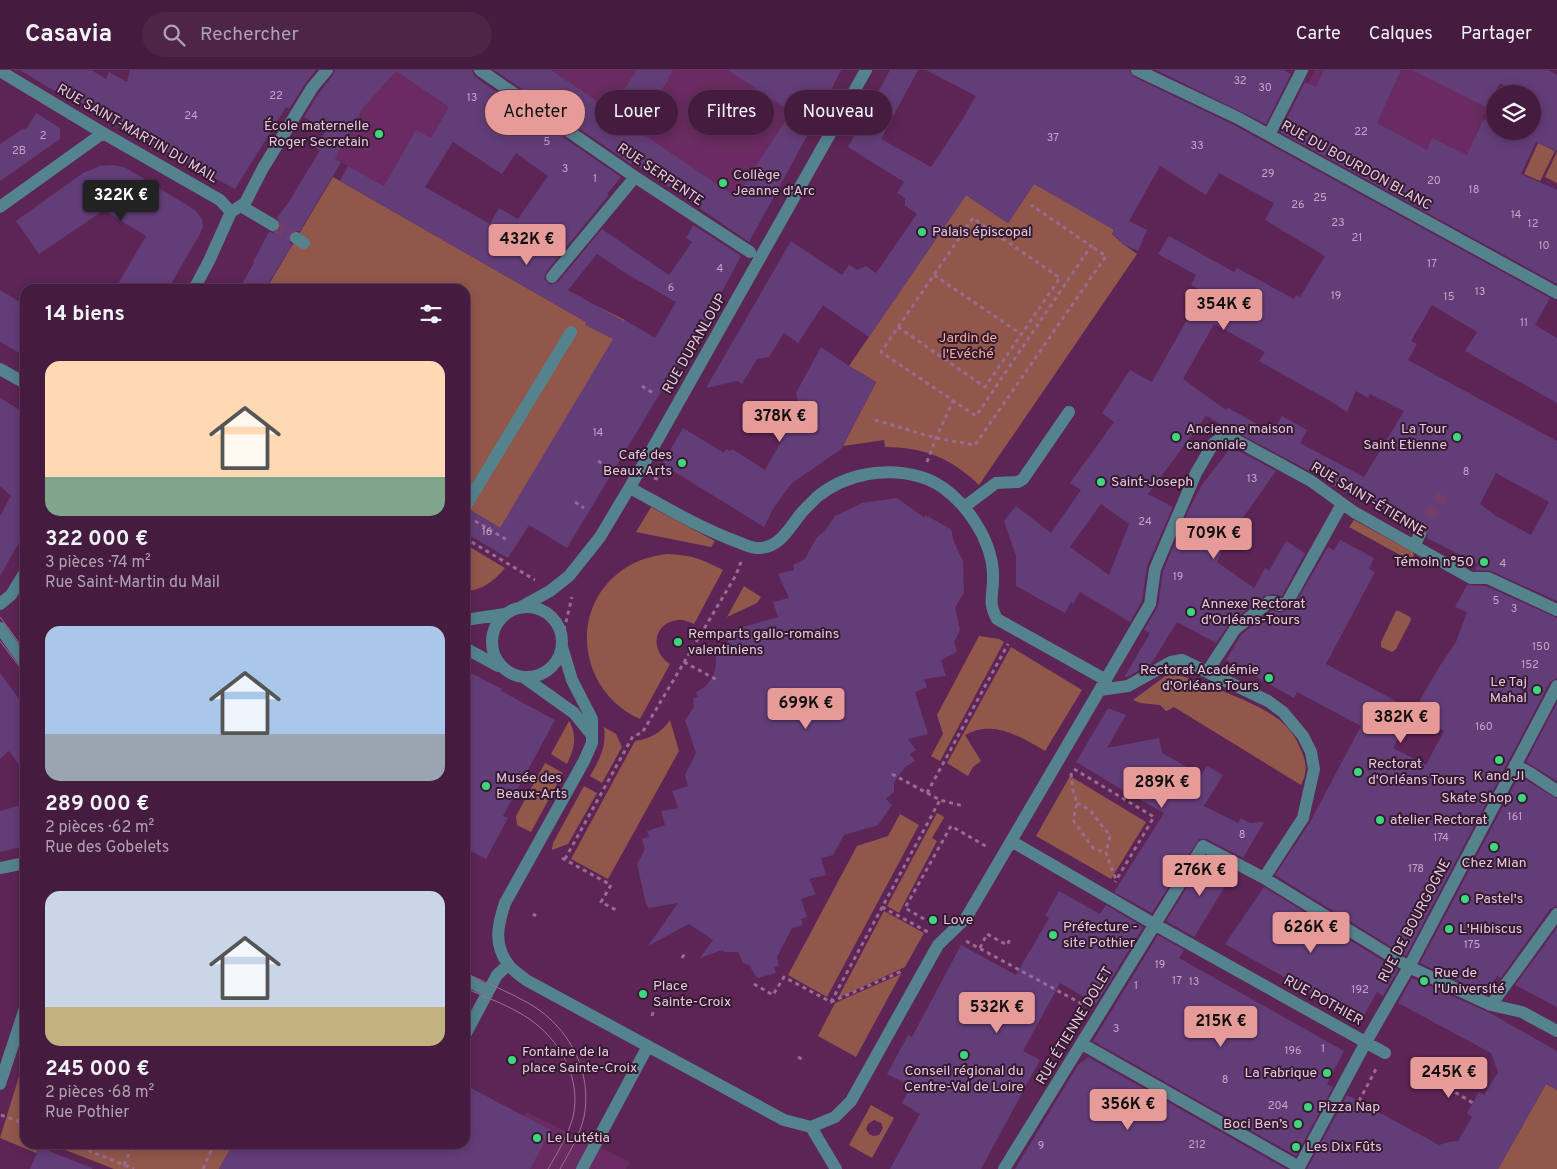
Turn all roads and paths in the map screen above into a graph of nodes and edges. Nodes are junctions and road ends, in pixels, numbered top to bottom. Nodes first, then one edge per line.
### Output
1 (0, 70) edge
2 (327, 70) edge
3 (480, 70) edge
4 (866, 70) edge
5 (1138, 70) edge
6 (1302, 70) edge
7 (103, 133) junction
8 (1269, 135) junction
9 (635, 176) junction
10 (1031, 206) dead end
11 (0, 207) edge
12 (239, 207) junction
13 (273, 225) tunnel mouth
14 (1092, 246) junction
15 (750, 252) dead end
16 (934, 275) junction
17 (552, 277) dead end
18 (197, 284) edge
19 (1557, 293) edge
20 (898, 327) junction
21 (571, 332) dead end
22 (1021, 334) junction
23 (0, 369) edge
24 (20, 380) edge
25 (642, 386) dead end
26 (653, 393) dead end
27 (952, 401) junction
28 (1069, 412) dead end
29 (875, 420) dead end
30 (936, 438) junction
31 (598, 461) dead end
32 (608, 467) dead end
33 (922, 477) junction
34 (630, 488) junction
35 (470, 499) edge
36 (575, 502) dead end
37 (1342, 504) junction
38 (964, 507) junction
39 (584, 508) dead end
40 (1420, 534) tunnel mouth
41 (501, 536) dead end
42 (470, 541) edge
43 (509, 541) dead end
44 (747, 546) junction
45 (1414, 546) junction
46 (20, 580) edge
47 (541, 583) dead end
48 (0, 604) edge
49 (521, 608) junction
50 (1557, 610) edge
51 (505, 614) junction
52 (470, 619) edge
53 (0, 628) edge
54 (1016, 630) junction
55 (562, 647) junction
56 (470, 651) edge
57 (20, 656) edge
58 (684, 662) junction
59 (498, 666) junction
60 (1207, 672) junction
61 (525, 678) junction
62 (719, 680) dead end
63 (1103, 685) junction
64 (1557, 686) edge
65 (591, 734) junction
66 (1514, 765) junction
67 (892, 774) dead end
68 (1557, 792) edge
69 (927, 793) junction
70 (940, 800) junction
71 (1077, 803) junction
72 (963, 806) dead end
73 (1011, 841) junction
74 (994, 850) dead end
75 (1106, 853) junction
76 (20, 864) edge
77 (0, 868) edge
78 (1264, 878) junction
79 (1116, 880) junction
80 (1107, 895) junction
81 (882, 907) junction
82 (616, 910) dead end
83 (1557, 914) edge
84 (931, 923) dead end
85 (1154, 924) junction
86 (950, 932) junction
87 (932, 936) dead end
88 (1010, 939) dead end
89 (980, 948) junction
90 (685, 953) dead end
91 (682, 958) dead end
92 (508, 965) junction
93 (1409, 967) junction
94 (908, 973) dead end
95 (470, 982) edge
96 (754, 984) dead end
97 (487, 991) junction
98 (831, 1002) junction
99 (1492, 1005) junction
100 (1100, 1013) junction
101 (20, 1023) edge
102 (470, 1025) edge
103 (1557, 1031) edge
104 (1366, 1042) junction
105 (1082, 1044) junction
106 (648, 1046) junction
107 (1382, 1058) joint
108 (1414, 1068) dead end
109 (0, 1084) edge
110 (1359, 1099) dead end
111 (1473, 1102) dead end
112 (1, 1115) dead end
113 (20, 1119) edge
114 (19, 1122) joint
115 (811, 1127) junction
116 (85, 1149) edge
117 (131, 1149) edge
118 (212, 1149) edge
119 (124, 1165) junction
120 (834, 1167) edge
121 (1299, 1168) edge
122 (134, 1169) edge
123 (203, 1169) edge
124 (582, 1169) edge
125 (1004, 1169) edge

1 - 7 street, RUE SAINT-MARTIN DU MAIL
2 - 12 street
3 - 9 street, RUE SERPENTE
4 - 34 street, RUE DUPANLOUP
5 - 8 street, RUE DU BOURDON BLANC
6 - 8 street
7 - 11 street
7 - 12 street, RUE SAINT-MARTIN DU MAIL
8 - 19 street, RUE DU BOURDON BLANC
9 - 15 street, RUE SERPENTE
9 - 17 street
10 - 14 path
12 - 13 street, RUE SAINT-MARTIN DU MAIL
12 - 18 street
14 - 27 path
14 - 30 path
16 - 20 path
16 - 22 path
16 - 22 path
20 - 22 path
20 - 27 path
21 - 35 street
23 - 24 street
25 - 26 path
27 - 30 path
28 - 38 street
29 - 30 path
30 - 33 path
31 - 32 path
33 - 38 street
33 - 44 street
34 - 44 street
34 - 49 street, RUE DUPANLOUP
36 - 39 path
37 - 45 street, RUE SAINT-ÉTIENNE
37 - 60 street
37 - 63 street, RUE SAINT-ÉTIENNE
38 - 54 street
40 - 45 street
41 - 43 path
42 - 47 path
44 - 58 path
45 - 50 street, RUE SAINT-ÉTIENNE
46 - 48 street
49 - 51 street
49 - 55 street
51 - 52 street
51 - 59 street
53 - 57 street
54 - 63 street
54 - 69 path
55 - 61 street
55 - 65 street
56 - 59 street
58 - 62 path
58 - 82 path
59 - 61 street
60 - 63 street
60 - 78 street
61 - 65 street
63 - 73 street
64 - 66 street, RUE DE BOURGOGNE
65 - 92 street
66 - 68 street
66 - 93 street, RUE DE BOURGOGNE
67 - 69 path
69 - 70 path
70 - 72 path
70 - 81 path
71 - 75 path
71 - 75 path
71 - 79 path
73 - 80 street, RUE POTHIER
73 - 86 street
74 - 84 path
75 - 79 path
76 - 77 street
78 - 85 street, RUE ÉTIENNE DOLET
78 - 93 street
79 - 80 path
80 - 85 street, RUE POTHIER
81 - 87 path
81 - 98 path
83 - 99 street
85 - 100 street, RUE ÉTIENNE DOLET
85 - 104 street, RUE POTHIER
86 - 89 path
86 - 115 street
88 - 89 path
89 - 100 path
90 - 91 path
92 - 97 street
92 - 106 street
93 - 99 street
93 - 104 street, RUE DE BOURGOGNE
94 - 98 path
95 - 97 street
96 - 98 path
97 - 102 street
99 - 103 street
100 - 105 street, RUE ÉTIENNE DOLET
101 - 109 street
104 - 107 street, RUE POTHIER
104 - 121 street, RUE DE BOURGOGNE
105 - 121 street
105 - 125 street, RUE ÉTIENNE DOLET
106 - 115 street
106 - 124 street
107 - 110 path
108 - 111 path
112 - 114 path
113 - 114 path
115 - 120 street
116 - 119 path
117 - 119 path
118 - 123 path
119 - 122 path

